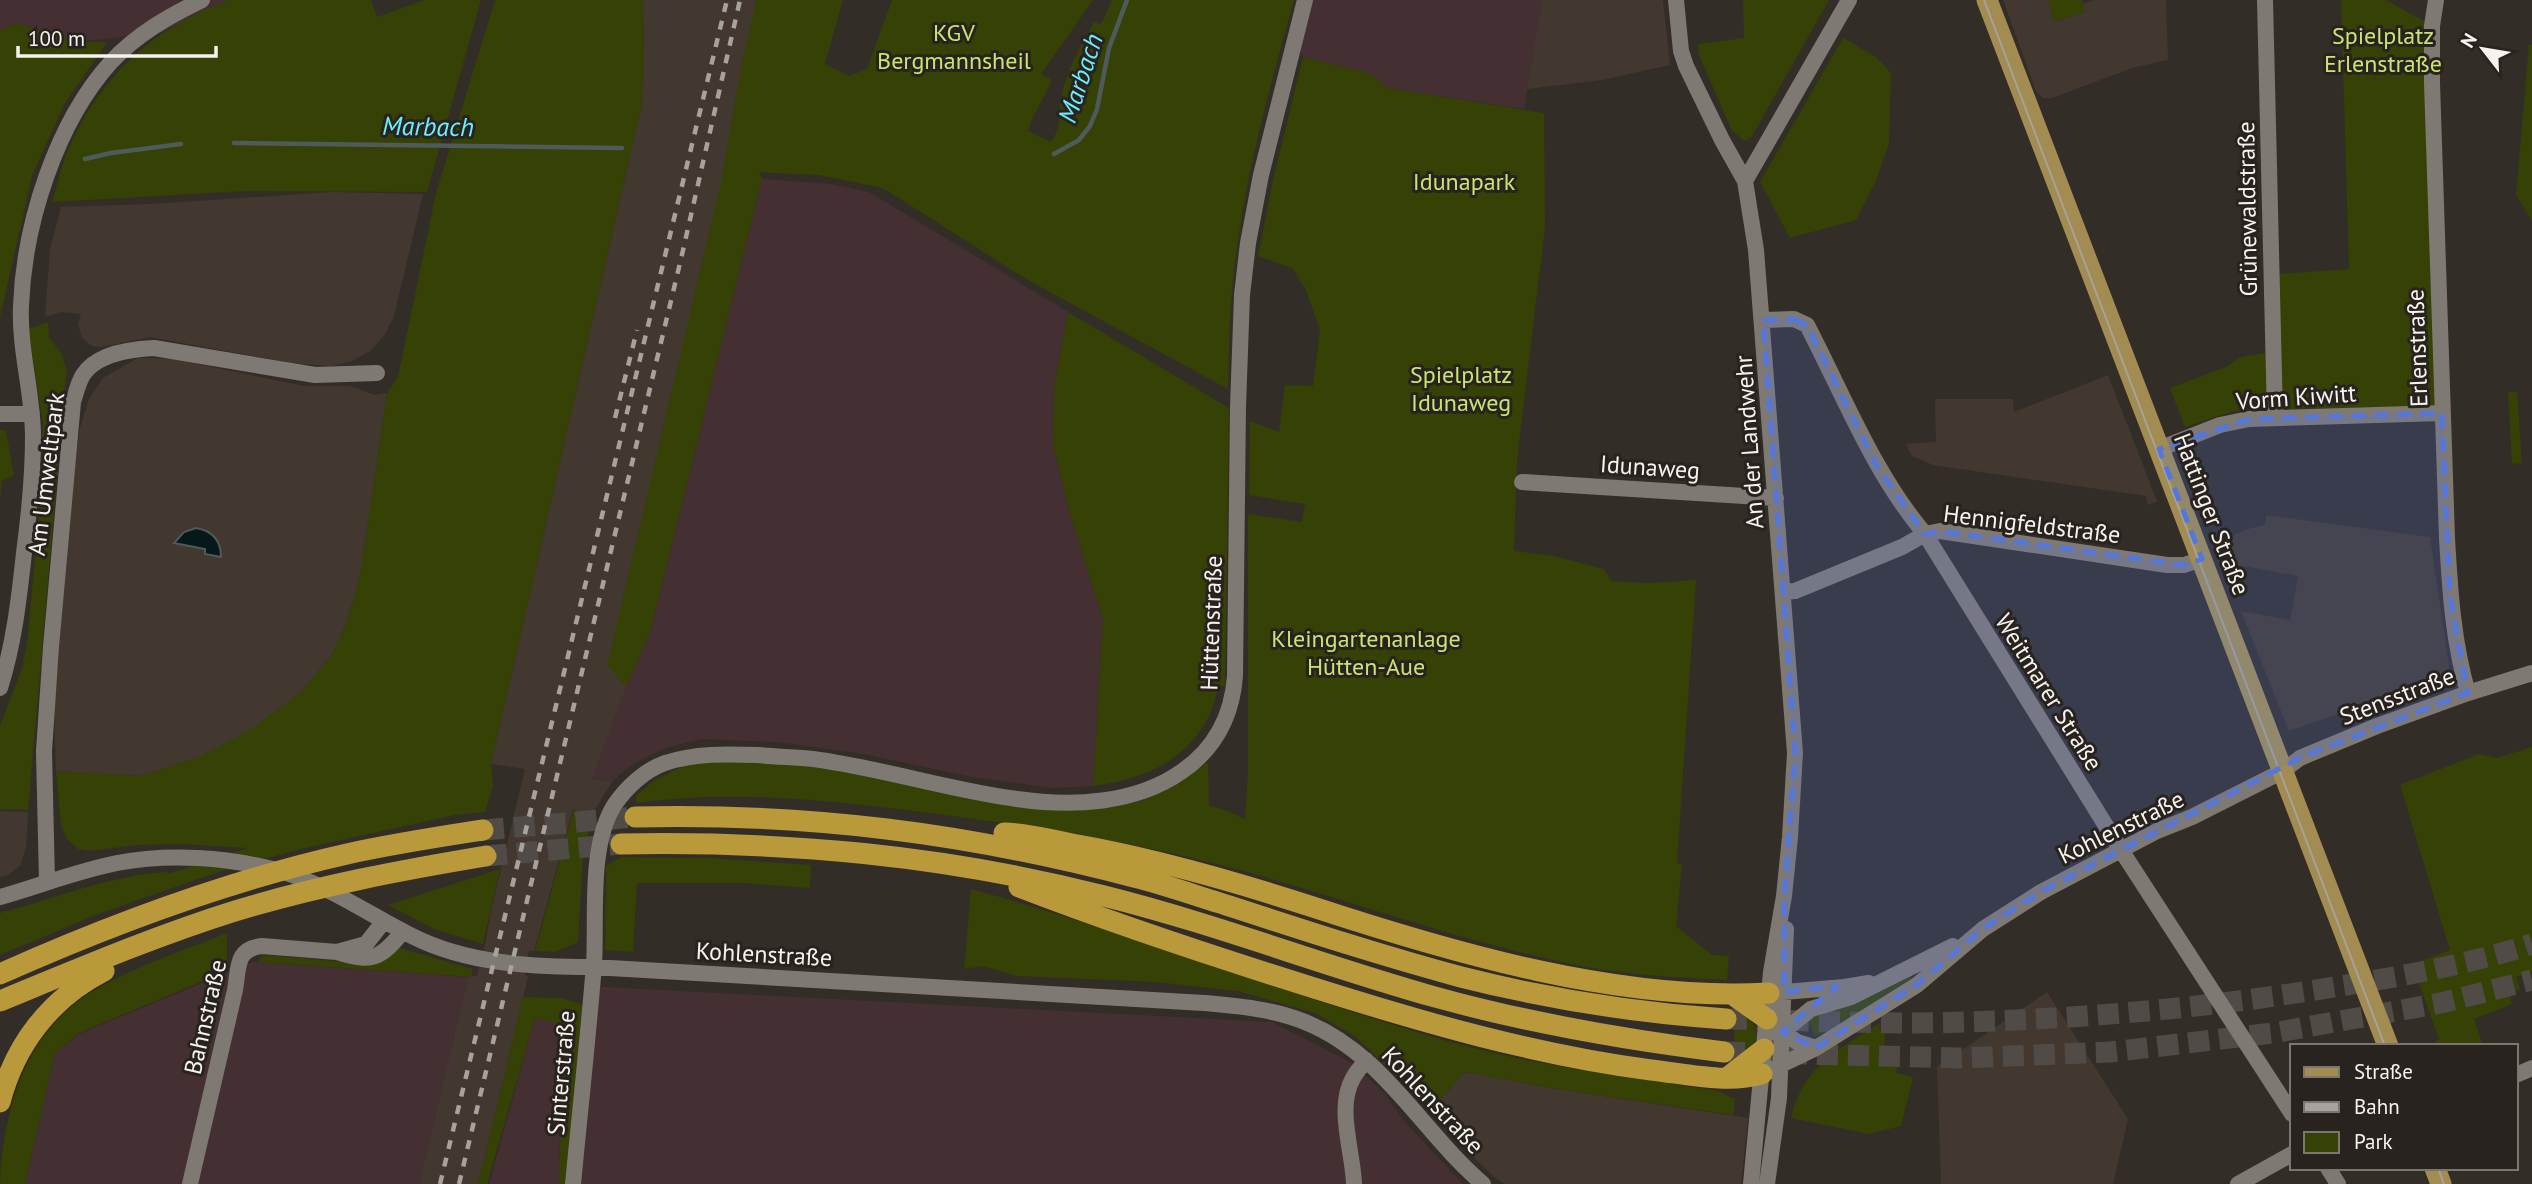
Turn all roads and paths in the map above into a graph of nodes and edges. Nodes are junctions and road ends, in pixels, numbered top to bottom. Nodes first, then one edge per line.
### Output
1 (202, 0) edge
2 (1305, 0) edge
3 (1676, 0) edge
4 (1849, 0) edge
5 (1987, 0) edge
6 (2265, 0) edge
7 (2436, 0) edge
8 (1745, 181) junction
9 (1763, 320) junction
10 (376, 373) dead end
11 (2442, 413) junction
12 (0, 414) edge
13 (32, 414) junction
14 (2276, 417) junction
15 (2159, 449) junction
16 (1522, 482) dead end
17 (1776, 498) junction
18 (1925, 534) junction
19 (2202, 559) junction
20 (1783, 592) junction
21 (2532, 673) edge
22 (0, 688) edge
23 (2468, 693) junction
24 (2283, 771) junction
25 (635, 817) tunnel mouth
26 (483, 830) tunnel mouth
27 (918, 831) junction
28 (621, 844) tunnel mouth
29 (2121, 850) junction
30 (486, 856) tunnel mouth
31 (958, 864) junction
32 (47, 882) junction
33 (0, 897) edge
34 (384, 921) junction
35 (1983, 929) junction
36 (403, 931) junction
37 (163, 936) junction
38 (337, 952) junction
39 (593, 967) junction
40 (0, 974) edge
41 (1898, 975) junction
42 (1776, 993) junction
43 (1733, 995) junction
44 (0, 1001) edge
45 (1726, 1019) tunnel mouth
46 (1774, 1025) junction
47 (2387, 1044) edge
48 (1816, 1048) junction
49 (1764, 1049) junction
50 (1724, 1052) tunnel mouth
51 (1366, 1060) junction
52 (1771, 1070) junction
53 (1728, 1077) junction
54 (0, 1101) edge
55 (2290, 1111) edge
56 (2290, 1155) edge
57 (190, 1184) edge
58 (573, 1184) edge
59 (1354, 1184) edge
60 (1483, 1184) edge
61 (1752, 1184) edge
62 (1767, 1184) edge
63 (2238, 1184) edge

1 - 13 street
2 - 39 street, Hüttenstraße
3 - 8 street, An der Landwehr
4 - 8 street
5 - 15 main road, Hattinger Straße
6 - 14 street, Grünewaldstraße
7 - 11 street, Erlenstraße
8 - 9 street, An der Landwehr
9 - 17 street, An der Landwehr
9 - 18 street, Weitmarer Straße
10 - 32 street, Am Umweltpark
11 - 14 street, Vorm Kiwitt
11 - 23 street, Erlenstraße
12 - 13 street
13 - 22 street
14 - 15 street, Vorm Kiwitt
15 - 19 main road, Hattinger Straße
16 - 17 street, Idunaweg
17 - 20 street, An der Landwehr
18 - 19 street, Hennigfeldstraße
18 - 20 street, Hennigfeldstraße
18 - 29 street, Weitmarer Straße
19 - 24 main road, Hattinger Straße
20 - 42 street, An der Landwehr
21 - 23 street, Stensstraße
23 - 24 street, Stensstraße
24 - 29 street, Kohlenstraße
24 - 47 main road, Hattinger Straße
25 - 27 highway
26 - 40 highway
27 - 43 highway
27 - 45 highway
28 - 31 highway
29 - 35 street, Kohlenstraße
29 - 55 street, Weitmarer Straße
30 - 37 highway
31 - 50 highway
31 - 53 highway
32 - 33 street, Kohlenstraße
32 - 34 street, Kohlenstraße
34 - 36 street, Kohlenstraße
34 - 38 street, Bahnstraße
35 - 41 street, Kohlenstraße
35 - 48 street, Kohlenstraße
36 - 38 street, Bahnstraße
36 - 39 street, Kohlenstraße
37 - 44 highway
37 - 54 highway
38 - 57 street, Bahnstraße
39 - 51 street, Kohlenstraße
39 - 58 street, Sinterstraße
41 - 42 street, Kohlenstraße
41 - 46 street, Kohlenstraße
42 - 43 highway
42 - 46 street, An der Landwehr
43 - 46 highway
46 - 48 street
46 - 49 street, An der Landwehr
46 - 52 street, An der Landwehr
48 - 52 street, Kohlenstraße
49 - 52 street, An der Landwehr
49 - 53 highway
51 - 59 street
51 - 60 street, Kohlenstraße
52 - 53 highway
52 - 61 street
52 - 62 street
56 - 63 street

